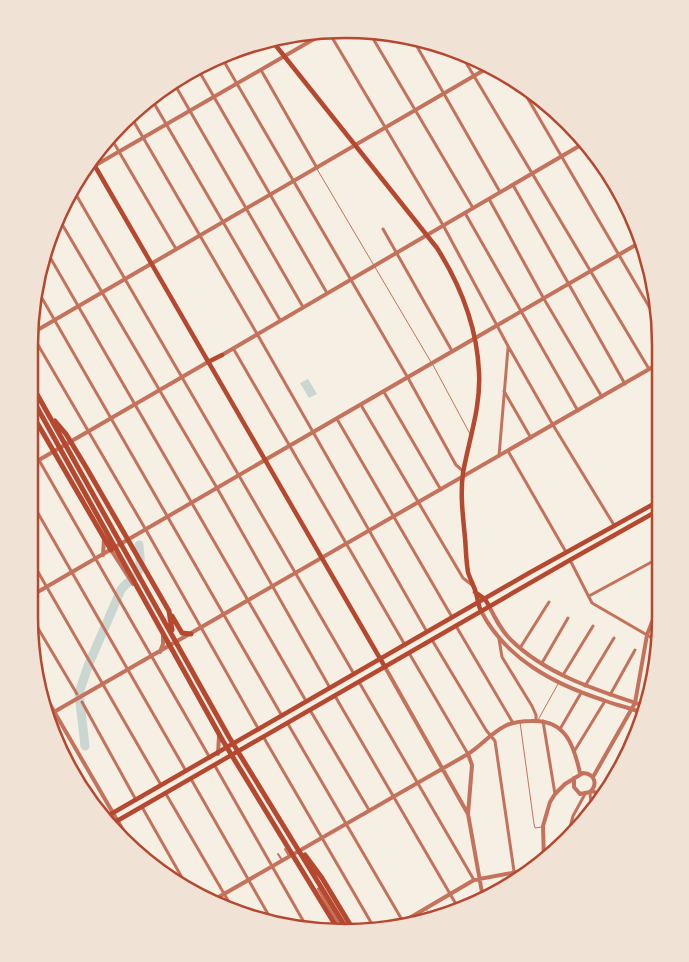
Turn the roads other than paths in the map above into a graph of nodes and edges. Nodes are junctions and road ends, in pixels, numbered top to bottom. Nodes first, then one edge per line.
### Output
1 (332, 38) edge
2 (315, 39) edge
3 (373, 39) edge
4 (276, 45) edge
5 (417, 46) edge
6 (285, 57) junction
7 (224, 62) edge
8 (466, 63) edge
9 (261, 70) junction
10 (483, 71) edge
11 (201, 74) edge
12 (474, 76) junction
13 (236, 84) junction
14 (176, 88) edge
15 (444, 94) junction
16 (214, 97) junction
17 (528, 99) edge
18 (154, 104) edge
19 (415, 110) junction
20 (190, 111) junction
21 (134, 121) edge
22 (166, 124) junction
23 (384, 128) junction
24 (143, 138) junction
25 (113, 143) edge
26 (356, 145) junction
27 (579, 146) edge
28 (118, 152) junction
29 (561, 157) junction
30 (98, 161) edge
31 (95, 167) edge
32 (317, 168) junction
33 (533, 173) junction
34 (294, 182) junction
35 (513, 185) junction
36 (500, 192) junction
37 (270, 195) junction
38 (76, 196) edge
39 (489, 199) junction
40 (473, 208) junction
41 (247, 209) junction
42 (465, 213) junction
43 (223, 222) junction
44 (62, 224) edge
45 (443, 226) junction
46 (383, 229) dead end
47 (427, 235) junction
48 (200, 236) junction
49 (635, 246) edge
50 (176, 249) junction
51 (395, 254) junction
52 (620, 255) junction
53 (50, 258) edge
54 (152, 264) junction
55 (374, 267) junction
56 (592, 271) junction
57 (125, 280) junction
58 (350, 280) junction
59 (568, 285) junction
60 (102, 293) junction
61 (327, 293) junction
62 (41, 297) edge
63 (544, 299) junction
64 (79, 306) junction
65 (303, 307) junction
66 (649, 307) edge
67 (522, 312) junction
68 (55, 320) junction
69 (280, 320) junction
70 (498, 326) junction
71 (38, 330) edge
72 (257, 333) junction
73 (475, 339) junction
74 (38, 345) edge
75 (508, 346) junction
76 (233, 348) junction
77 (453, 352) junction
78 (222, 355) joint
79 (208, 362) junction
80 (432, 364) junction
81 (652, 367) edge
82 (649, 369) junction
83 (182, 377) junction
84 (408, 378) junction
85 (625, 384) junction
86 (159, 390) junction
87 (504, 391) junction
88 (384, 392) junction
89 (38, 396) edge
90 (602, 397) junction
91 (135, 405) junction
92 (360, 405) junction
93 (38, 409) edge
94 (46, 411) junction
95 (578, 411) junction
96 (112, 418) junction
97 (337, 419) junction
98 (38, 424) edge
99 (553, 425) junction
100 (88, 431) junction
101 (314, 432) junction
102 (472, 435) junction
103 (531, 438) junction
104 (290, 446) junction
105 (508, 452) junction
106 (499, 456) junction
107 (38, 460) joint
108 (265, 460) junction
109 (464, 472) junction
110 (240, 475) junction
111 (463, 478) junction
112 (217, 488) junction
113 (441, 490) junction
114 (192, 503) junction
115 (417, 504) junction
116 (652, 504) edge
117 (38, 513) edge
118 (652, 514) edge
119 (167, 517) junction
120 (394, 517) junction
121 (614, 525) junction
122 (146, 530) junction
123 (370, 531) junction
124 (104, 538) junction
125 (347, 544) junction
126 (111, 550) junction
127 (566, 552) junction
128 (103, 555) junction
129 (95, 559) junction
130 (322, 559) junction
131 (570, 560) junction
132 (652, 562) edge
133 (38, 572) edge
134 (72, 572) junction
135 (296, 574) junction
136 (472, 585) junction
137 (46, 587) junction
138 (273, 587) junction
139 (38, 592) edge
140 (476, 592) junction
141 (589, 596) junction
142 (485, 599) junction
143 (249, 601) junction
144 (549, 602) dead end
145 (477, 604) junction
146 (490, 606) junction
147 (169, 611) junction
148 (481, 611) junction
149 (225, 615) junction
150 (452, 618) junction
151 (568, 618) dead end
152 (652, 620) edge
153 (456, 626) junction
154 (593, 626) dead end
155 (38, 628) edge
156 (202, 628) junction
157 (428, 632) junction
158 (191, 634) junction
159 (163, 635) junction
160 (648, 636) junction
161 (614, 638) dead end
162 (651, 638) edge
163 (499, 639) junction
164 (432, 640) junction
165 (177, 643) junction
166 (405, 645) junction
167 (170, 647) junction
168 (520, 648) junction
169 (635, 650) dead end
170 (160, 652) junction
171 (409, 653) junction
172 (152, 657) junction
173 (380, 660) junction
174 (542, 663) junction
175 (385, 667) junction
176 (128, 671) junction
177 (354, 674) junction
178 (564, 675) junction
179 (359, 682) junction
180 (558, 683) junction
181 (104, 685) junction
182 (585, 686) junction
183 (330, 688) junction
184 (582, 693) junction
185 (77, 694) dead end
186 (610, 695) junction
187 (335, 696) junction
188 (605, 701) junction
189 (82, 702) dead end
190 (306, 702) junction
191 (635, 703) junction
192 (50, 704) edge
193 (639, 704) edge
194 (632, 709) junction
195 (310, 710) junction
196 (637, 711) edge
197 (55, 712) junction
198 (282, 716) junction
199 (539, 721) junction
200 (520, 722) junction
201 (513, 723) junction
202 (288, 724) junction
203 (560, 729) junction
204 (259, 730) junction
205 (491, 737) junction
206 (264, 738) junction
207 (236, 744) junction
208 (574, 750) junction
209 (240, 752) junction
210 (218, 754) junction
211 (468, 754) junction
212 (210, 758) junction
213 (215, 766) junction
214 (442, 768) junction
215 (187, 772) junction
216 (580, 774) junction
217 (593, 777) junction
218 (574, 778) junction
219 (190, 780) junction
220 (416, 783) junction
221 (162, 785) junction
222 (591, 792) junction
223 (596, 793) edge
224 (166, 794) junction
225 (555, 794) junction
226 (585, 794) junction
227 (392, 797) junction
228 (136, 800) junction
229 (591, 800) edge
230 (142, 807) junction
231 (369, 810) junction
232 (113, 813) junction
233 (468, 814) junction
234 (110, 815) edge
235 (118, 821) junction
236 (346, 823) junction
237 (571, 825) edge
238 (543, 826) junction
239 (124, 832) edge
240 (322, 838) junction
241 (285, 849) dead end
242 (544, 851) edge
243 (298, 852) junction
244 (278, 854) dead end
245 (289, 856) junction
246 (282, 860) junction
247 (272, 866) junction
248 (514, 872) joint
249 (183, 878) edge
250 (479, 878) junction
251 (248, 880) junction
252 (474, 880) junction
253 (482, 892) edge
254 (224, 894) junction
255 (450, 894) junction
256 (218, 897) edge
257 (229, 902) edge
258 (456, 903) edge
259 (426, 908) junction
260 (429, 913) edge
261 (268, 915) edge
262 (413, 917) edge
263 (402, 919) edge
264 (304, 922) edge
265 (372, 923) edge
266 (335, 924) edge
267 (340, 924) edge
268 (344, 924) edge
269 (350, 924) edge

1 - 23 street
2 - 6 street
3 - 19 street
4 - 6 main road
5 - 15 street
6 - 9 street
6 - 26 main road
7 - 13 street
8 - 12 street
9 - 13 street
9 - 32 street
10 - 12 street
11 - 16 street
12 - 15 street
12 - 33 street
13 - 16 street
13 - 34 street
14 - 20 street
15 - 19 street
15 - 36 street
16 - 20 street
16 - 37 street
17 - 29 street
18 - 22 street
19 - 23 street
19 - 40 street
20 - 22 street
20 - 41 street
21 - 24 street
22 - 24 street
22 - 43 street
23 - 26 street
23 - 45 street
24 - 28 street
24 - 48 street
25 - 28 street
26 - 32 street
26 - 47 main road
27 - 29 street
28 - 30 street
28 - 50 street
29 - 33 street
29 - 52 street
31 - 54 main road
32 - 34 street
32 - 55 lane
33 - 35 street
33 - 56 street
34 - 37 street
34 - 58 street
35 - 36 street
35 - 59 street
36 - 39 street
37 - 41 street
37 - 61 street
38 - 57 street
39 - 40 street
39 - 63 street
40 - 42 street
41 - 43 street
41 - 65 street
42 - 45 street
42 - 67 street
43 - 48 street
43 - 69 street
44 - 60 street
45 - 47 street
45 - 70 street
46 - 51 street
47 - 51 street
47 - 73 main road
48 - 50 street
48 - 72 street
49 - 52 street
50 - 54 street
51 - 55 street
51 - 77 street
52 - 56 street
52 - 66 street
53 - 64 street
54 - 57 street
54 - 79 main road
55 - 58 street
55 - 80 lane
56 - 59 street
56 - 82 street
57 - 60 street
57 - 83 street
58 - 61 street
58 - 84 street
59 - 63 street
59 - 85 street
60 - 64 street
60 - 86 street
61 - 65 street
62 - 68 street
63 - 67 street
63 - 90 street
64 - 68 street
64 - 91 street
65 - 69 street
67 - 70 street
67 - 95 street
68 - 71 street
68 - 96 street
69 - 72 street
70 - 73 street
70 - 75 street
72 - 76 street
72 - 101 street
73 - 77 street
73 - 102 main road
74 - 100 street
75 - 87 street
75 - 99 street
76 - 78 street
76 - 104 street
77 - 80 street
78 - 79 main road
79 - 83 street
79 - 108 main road
80 - 84 street
80 - 102 lane
81 - 82 street
82 - 85 street
83 - 86 street
83 - 110 street
84 - 88 street
84 - 109 street
85 - 90 street
86 - 91 street
86 - 112 street
87 - 103 street
87 - 106 street
88 - 92 street
88 - 113 street
89 - 94 highway
90 - 95 street
91 - 96 street
91 - 114 street
92 - 97 street
92 - 115 street
93 - 266 highway
94 - 147 highway
94 - 268 highway
95 - 99 street
96 - 100 street
96 - 119 street
97 - 101 street
97 - 120 street
98 - 124 highway
99 - 103 street
99 - 121 street
100 - 107 street
100 - 122 street
101 - 104 street
101 - 123 street
102 - 109 main road
103 - 105 street
104 - 108 street
104 - 125 street
105 - 106 street
105 - 127 street
106 - 111 street
107 - 129 street
108 - 110 street
108 - 130 main road
109 - 111 main road
110 - 112 street
110 - 135 street
111 - 113 street
111 - 136 main road
112 - 114 street
112 - 138 street
113 - 115 street
114 - 119 street
114 - 143 street
115 - 120 street
115 - 136 street
116 - 121 main road
117 - 134 street
118 - 131 main road
119 - 122 street
119 - 149 street
120 - 123 street
120 - 150 street
121 - 127 main road
122 - 126 street
122 - 156 street
123 - 125 street
123 - 157 street
124 - 126 highway
124 - 128 street
125 - 130 street
125 - 166 street
126 - 128 street
126 - 159 street
127 - 142 main road
128 - 129 street
129 - 134 street
129 - 172 street
130 - 135 street
130 - 173 main road
131 - 141 street
131 - 146 main road
132 - 141 street
133 - 137 street
134 - 137 street
134 - 176 street
135 - 138 street
135 - 177 street
136 - 140 main road
137 - 139 street
137 - 181 street
138 - 143 street
138 - 183 street
140 - 142 main road
140 - 145 main road
141 - 160 street
142 - 145 main road
142 - 146 main road
143 - 149 street
143 - 190 street
144 - 168 street
145 - 148 main road
145 - 150 main road
146 - 148 main road
146 - 168 street
147 - 158 highway
147 - 165 highway
148 - 153 main road
148 - 163 street
149 - 156 street
149 - 198 street
150 - 157 main road
151 - 174 street
152 - 160 street
153 - 164 main road
153 - 201 street
154 - 178 street
155 - 185 street
156 - 158 street
156 - 204 street
157 - 166 main road
158 - 165 street
159 - 167 street
159 - 170 street
160 - 162 street
160 - 191 street
161 - 182 street
163 - 180 street
163 - 199 street
164 - 171 main road
164 - 205 street
165 - 167 street
165 - 207 street
166 - 173 main road
167 - 170 street
167 - 210 street
168 - 174 street
169 - 186 street
170 - 172 street
171 - 175 main road
171 - 211 street
172 - 176 street
172 - 212 street
173 - 175 main road
173 - 177 main road
174 - 178 street
175 - 179 main road
175 - 214 street
176 - 181 street
176 - 215 street
177 - 183 main road
178 - 182 street
179 - 187 main road
179 - 220 street
180 - 184 street
180 - 199 lane
181 - 197 street
181 - 221 street
182 - 186 street
183 - 190 main road
184 - 188 street
184 - 203 street
186 - 191 street
187 - 195 main road
187 - 227 street
188 - 194 street
188 - 208 street
189 - 228 street
190 - 198 main road
191 - 193 street
191 - 194 street
192 - 197 street
194 - 196 street
194 - 217 street
195 - 202 main road
195 - 231 street
197 - 232 street
198 - 204 main road
199 - 200 street
199 - 203 street
199 - 225 street
200 - 201 street
200 - 238 lane
201 - 205 street
202 - 206 main road
202 - 236 street
203 - 208 street
204 - 207 main road
205 - 211 street
205 - 248 street
206 - 209 main road
206 - 240 street
207 - 209 street
207 - 210 main road
208 - 216 street
209 - 213 main road
209 - 243 street
210 - 212 main road
211 - 214 street
211 - 233 street
212 - 215 main road
213 - 219 main road
213 - 247 street
214 - 220 street
214 - 233 street
215 - 221 main road
216 - 217 street
216 - 218 street
217 - 222 street
218 - 225 street
218 - 226 street
219 - 224 main road
219 - 251 street
220 - 227 street
220 - 252 street
221 - 228 main road
222 - 223 street
222 - 226 street
222 - 229 street
224 - 230 main road
224 - 254 street
225 - 238 street
226 - 237 street
227 - 231 street
227 - 255 street
228 - 232 main road
230 - 235 main road
230 - 249 street
231 - 236 street
232 - 234 main road
232 - 235 street
233 - 250 street
235 - 239 street
236 - 240 street
236 - 263 street
238 - 242 street
240 - 243 street
240 - 265 street
241 - 245 street
243 - 245 street
243 - 267 street
243 - 269 highway
244 - 246 street
245 - 246 street
246 - 247 street
247 - 251 street
247 - 264 street
248 - 250 street
250 - 252 street
250 - 253 street
251 - 254 street
251 - 261 street
252 - 255 street
254 - 256 street
254 - 257 street
255 - 258 street
255 - 259 street
259 - 260 lane
259 - 262 street

